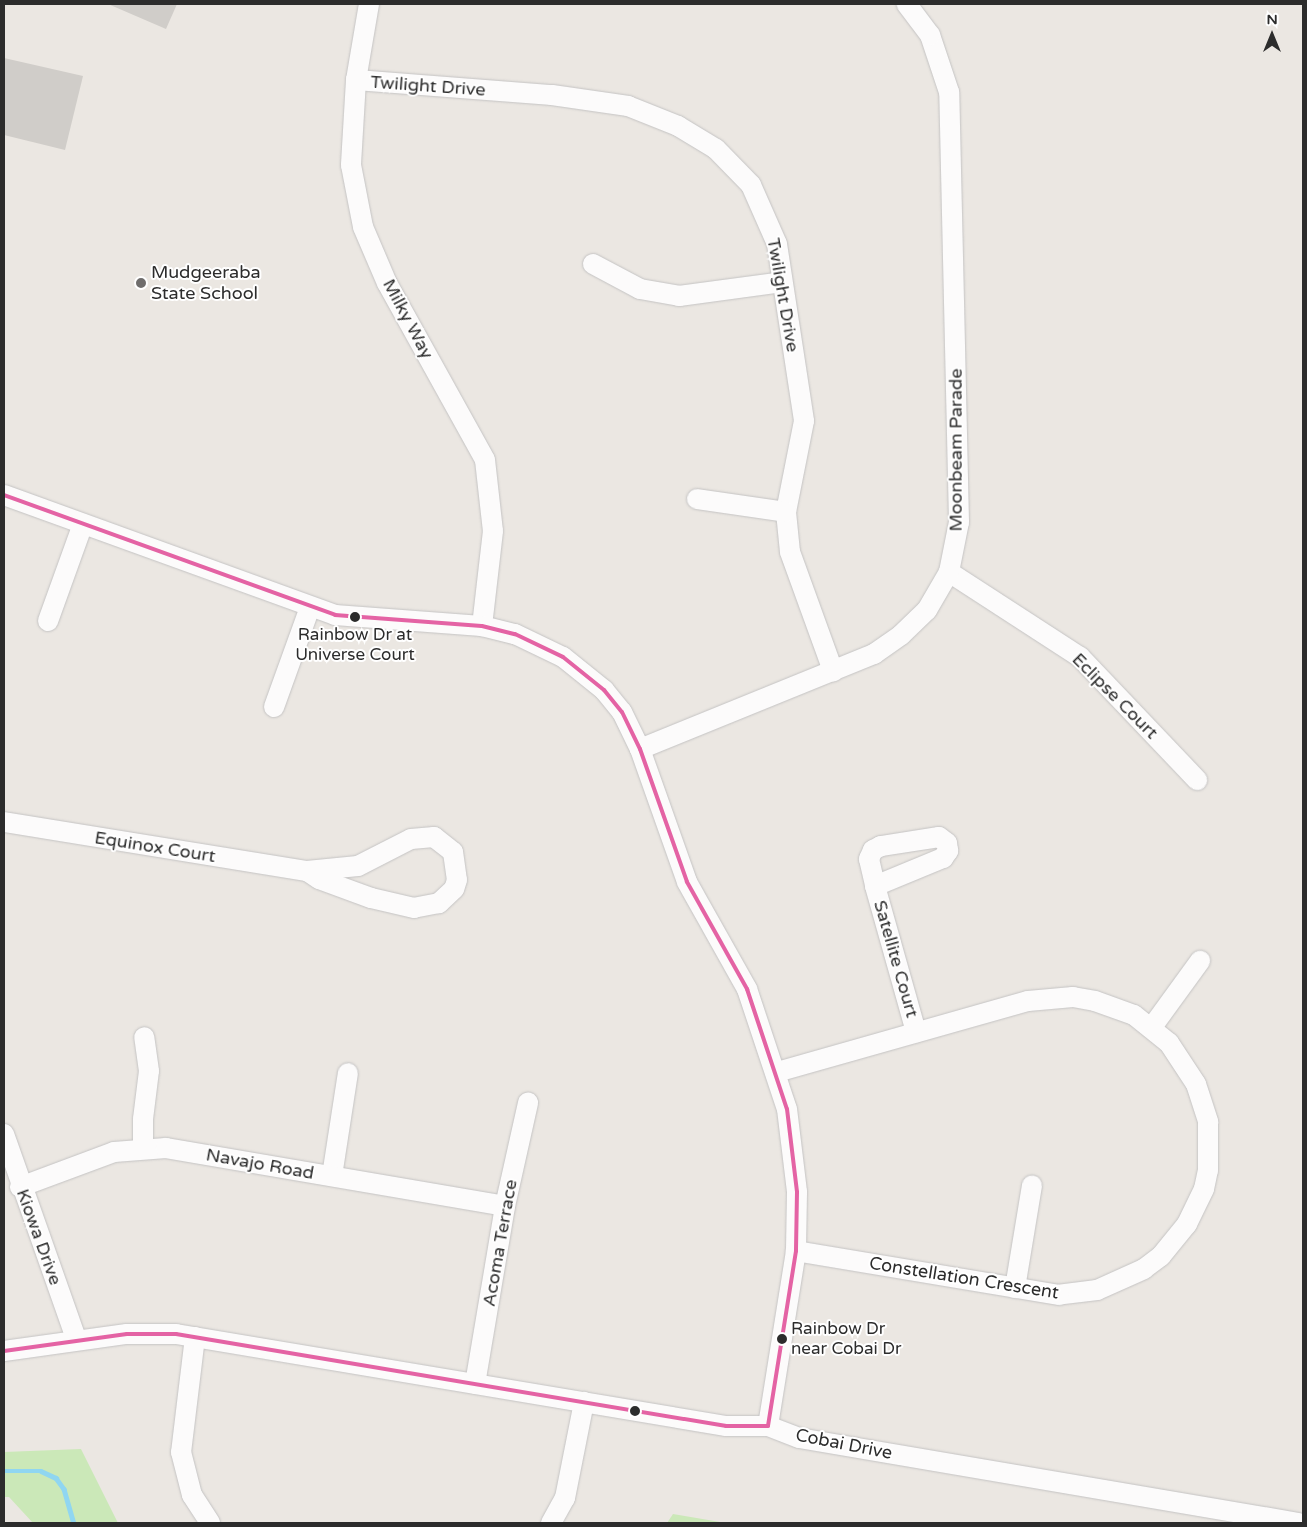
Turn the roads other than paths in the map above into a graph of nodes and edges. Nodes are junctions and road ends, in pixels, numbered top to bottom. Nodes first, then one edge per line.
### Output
1 (369, 4) edge
2 (907, 4) edge
3 (356, 80) junction
4 (593, 264) dead end
5 (782, 282) junction
6 (4, 495) edge
7 (697, 498) dead end
8 (786, 512) junction
9 (83, 524) junction
10 (949, 572) junction
11 (310, 607) junction
12 (48, 621) dead end
13 (482, 626) junction
14 (833, 671) junction
15 (274, 707) dead end
16 (640, 749) junction
17 (1196, 780) dead end
18 (4, 822) edge
19 (307, 871) junction
20 (875, 886) dead end
21 (1200, 961) dead end
22 (1152, 1027) junction
23 (916, 1032) junction
24 (144, 1037) dead end
25 (777, 1072) junction
26 (348, 1074) dead end
27 (528, 1103) dead end
28 (4, 1134) edge
29 (143, 1148) junction
30 (332, 1176) junction
31 (1032, 1185) dead end
32 (20, 1186) junction
33 (505, 1206) junction
34 (796, 1251) junction
35 (1015, 1288) junction
36 (194, 1337) junction
37 (76, 1339) junction
38 (4, 1351) edge
39 (475, 1384) junction
40 (584, 1402) junction
41 (768, 1426) junction
42 (210, 1523) edge
43 (551, 1523) edge
44 (1299, 1523) edge

1 - 3 street, Milky Way
2 - 10 street, Moonbeam Parade
3 - 5 street, Twilight Drive
3 - 13 street, Milky Way
4 - 5 street
5 - 8 street, Twilight Drive
6 - 9 street
7 - 8 street
8 - 14 street, Twilight Drive
9 - 11 street
9 - 12 street
10 - 14 street, Moonbeam Parade
10 - 17 street, Eclipse Court
11 - 13 street
11 - 15 street
13 - 16 street
14 - 16 street, Moonbeam Parade
16 - 25 street
18 - 19 street, Equinox Court
19 - 19 street, Equinox Court
20 - 23 street, Satellite Court
21 - 22 street
22 - 23 street, Constellation Crescent
22 - 35 street, Constellation Crescent
23 - 25 street, Constellation Crescent
24 - 29 street
25 - 34 street
26 - 30 street
27 - 33 street, Acoma Terrace
28 - 32 street, Kiowa Drive
29 - 30 street, Navajo Road
29 - 32 street, Navajo Road
30 - 33 street, Navajo Road
31 - 35 street
32 - 37 street, Kiowa Drive
33 - 39 street, Acoma Terrace
34 - 35 street, Constellation Crescent
34 - 41 street
36 - 37 street, Cobai Drive
36 - 39 street, Cobai Drive
36 - 42 street
37 - 38 street, Cobai Drive
39 - 40 street, Cobai Drive
40 - 41 street, Cobai Drive
40 - 43 street
41 - 44 street, Cobai Drive

